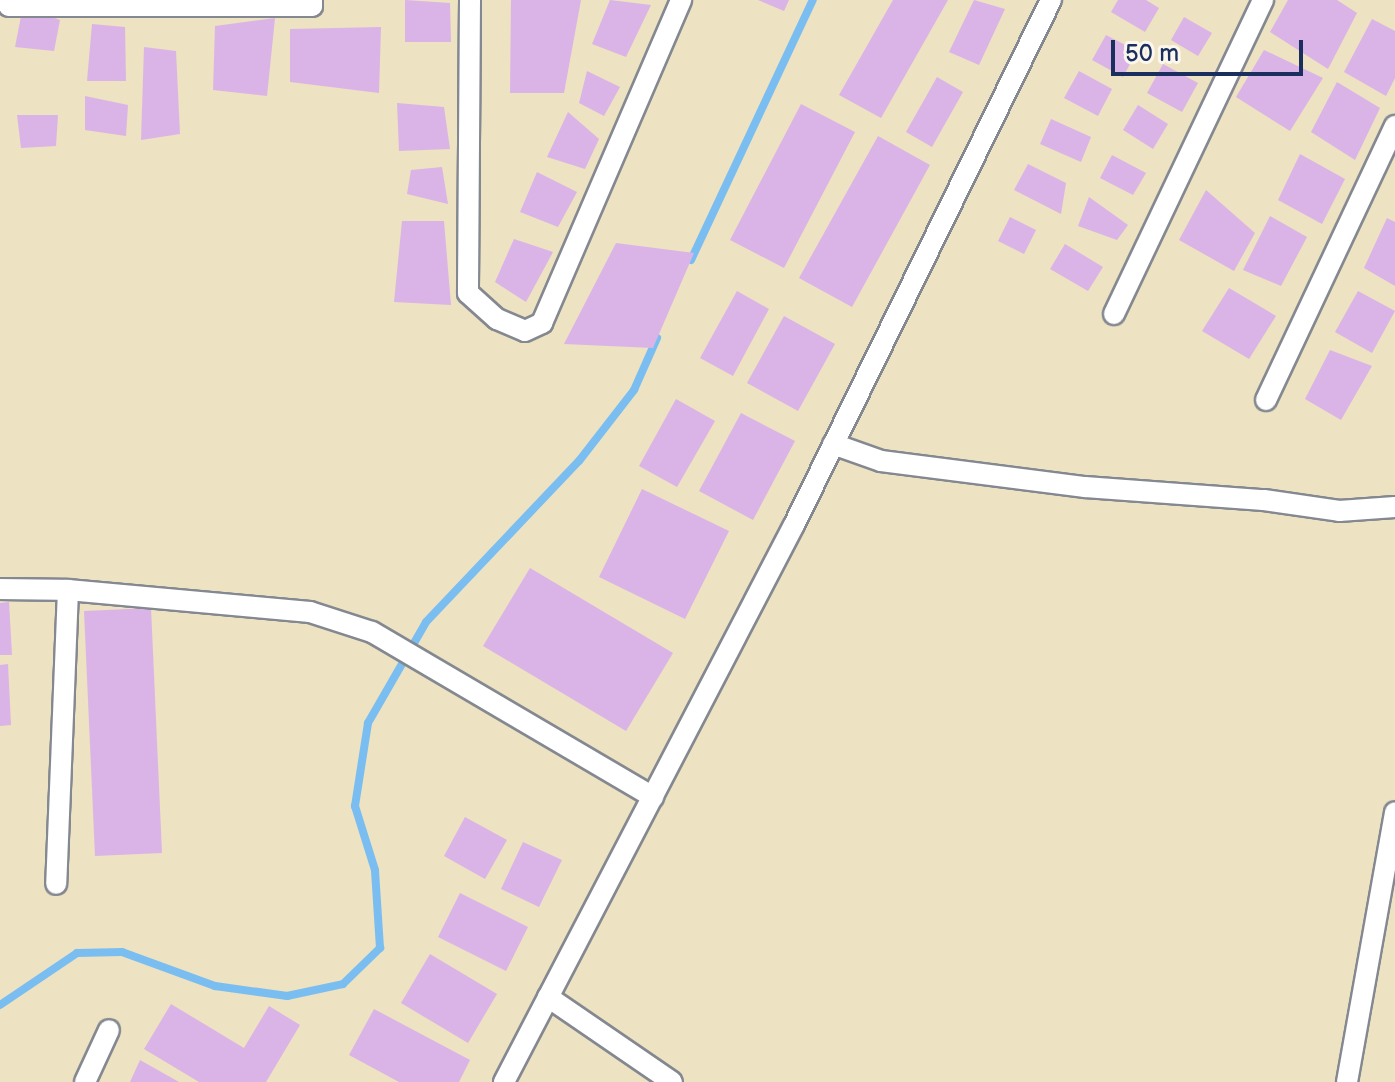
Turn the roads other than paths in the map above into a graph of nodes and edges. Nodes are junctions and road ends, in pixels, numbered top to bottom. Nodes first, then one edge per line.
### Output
1 (9, 0) edge
2 (312, 0) edge
3 (470, 0) edge
4 (681, 0) edge
5 (1051, 0) edge
6 (1263, 0) edge
7 (1395, 126) edge
8 (1114, 314) dead end
9 (1266, 400) dead end
10 (833, 444) junction
11 (1395, 507) edge
12 (0, 589) edge
13 (68, 590) junction
14 (653, 797) junction
15 (1395, 812) edge
16 (56, 884) dead end
17 (548, 997) junction
18 (109, 1030) dead end
19 (85, 1082) edge
20 (504, 1082) edge
21 (672, 1082) edge
22 (1347, 1082) edge

1 - 2 street
3 - 4 street
5 - 10 street
6 - 8 street
7 - 9 street
10 - 11 street
10 - 14 street
12 - 13 street
13 - 14 street
13 - 16 street
14 - 17 street
15 - 22 street
17 - 20 street
17 - 21 street
18 - 19 street

